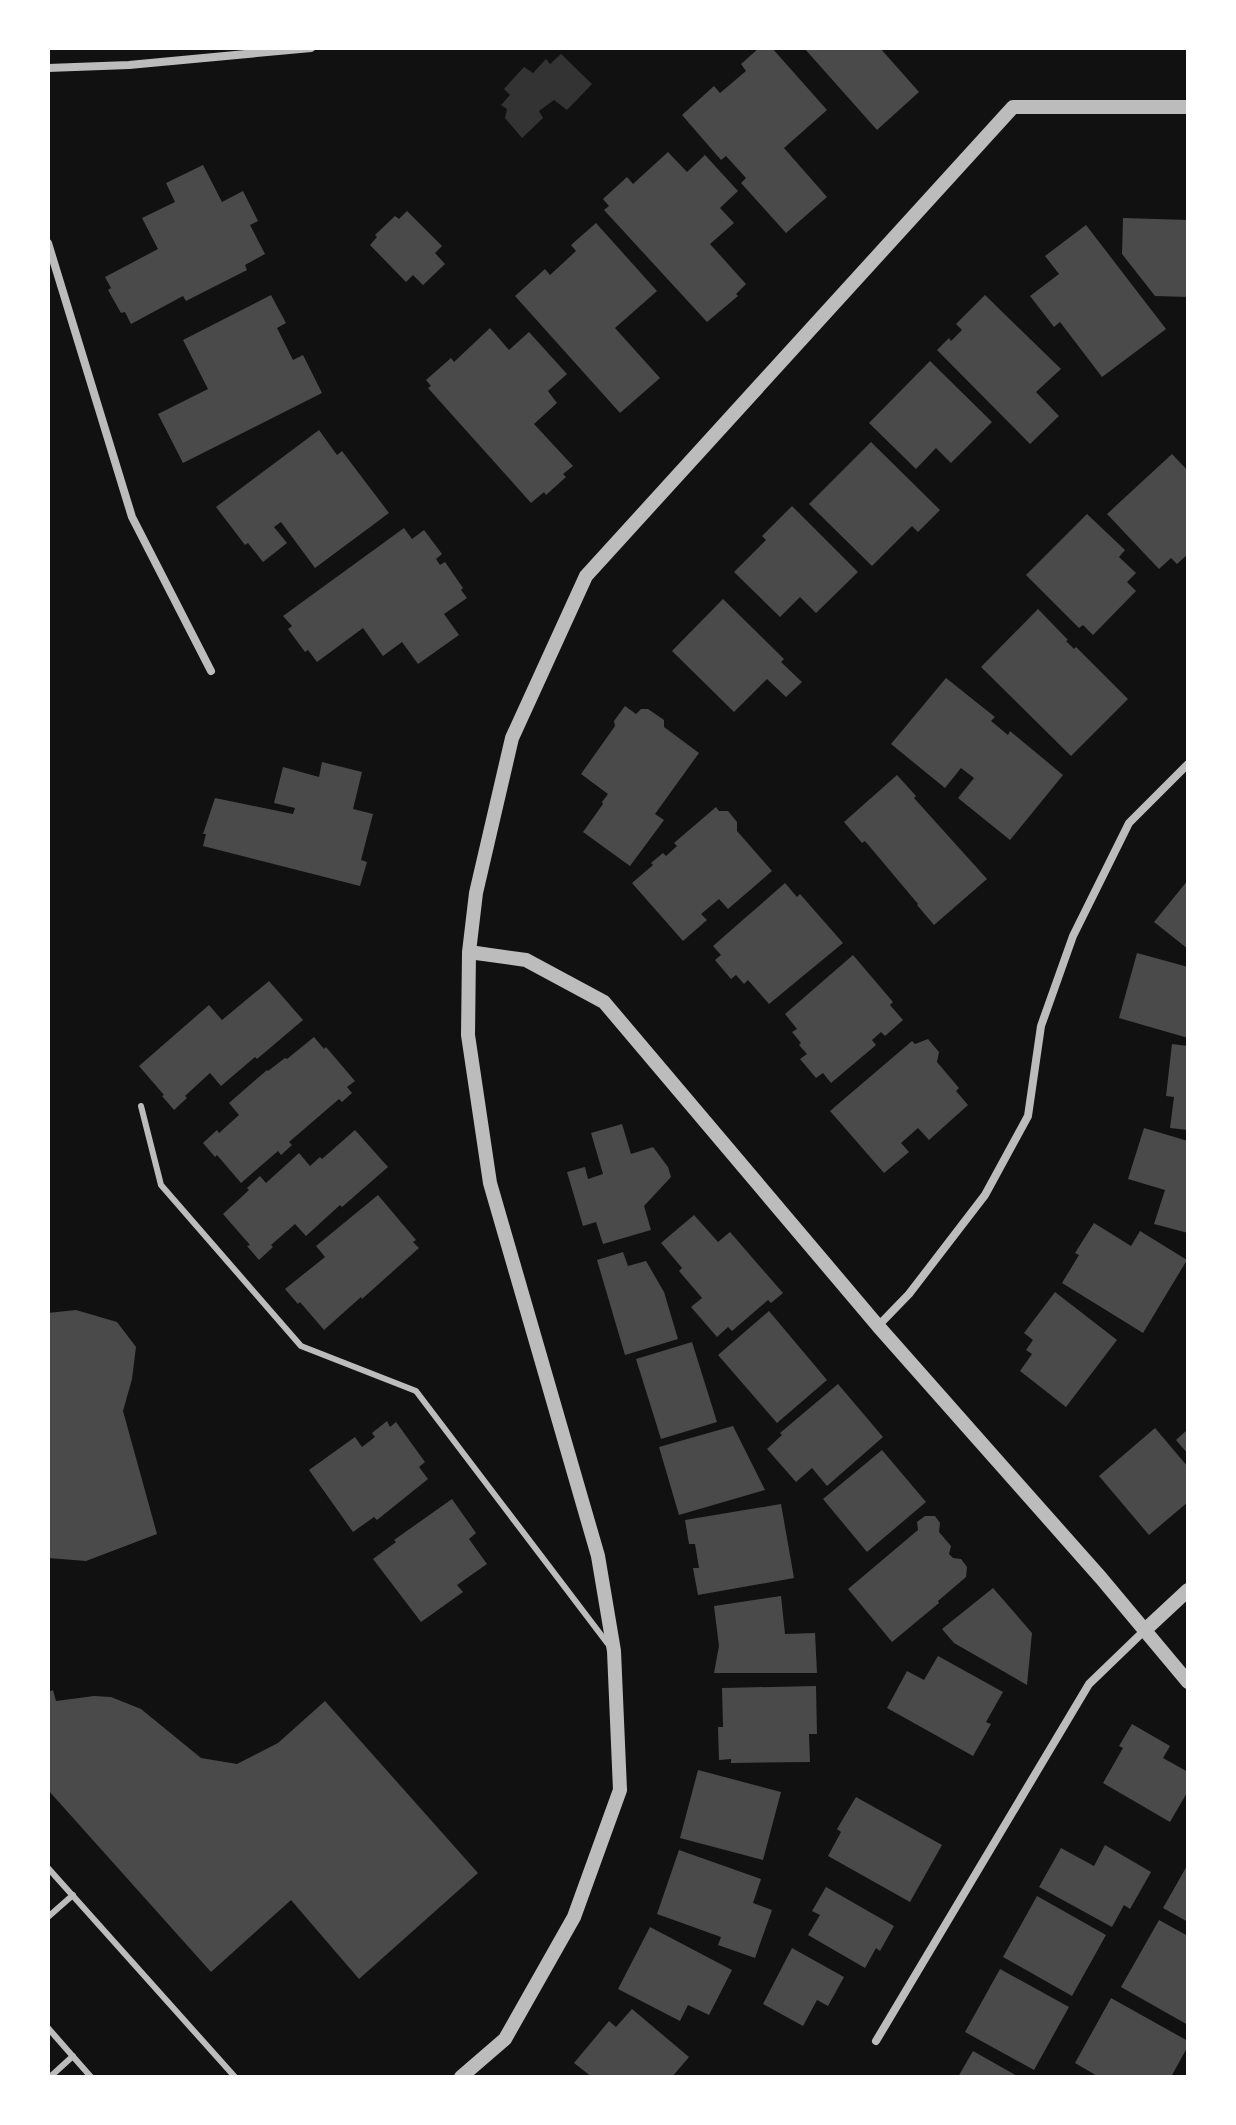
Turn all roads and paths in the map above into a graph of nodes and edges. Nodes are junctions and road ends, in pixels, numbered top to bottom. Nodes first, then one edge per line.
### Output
1 (311, 48) edge
2 (48, 68) edge
3 (1188, 107) edge
4 (48, 243) edge
5 (211, 671) dead end
6 (1188, 764) edge
7 (469, 952) junction
8 (141, 1106) dead end
9 (878, 1326) junction
10 (1188, 1590) edge
11 (1145, 1630) junction
12 (614, 1651) junction
13 (1188, 1682) edge
14 (48, 1868) edge
15 (73, 1895) junction
16 (48, 1917) edge
17 (48, 2028) edge
18 (876, 2041) dead end
19 (73, 2056) junction
20 (50, 2077) edge
21 (91, 2077) edge
22 (235, 2077) edge
23 (461, 2077) edge

1 - 2 street
3 - 7 street
4 - 5 street
6 - 9 street
7 - 9 street
7 - 12 street
8 - 12 lane
9 - 11 street
10 - 11 street
11 - 13 street
11 - 18 street
12 - 23 street
14 - 15 lane
15 - 16 lane
15 - 22 lane
17 - 19 lane
19 - 20 lane
19 - 21 lane

